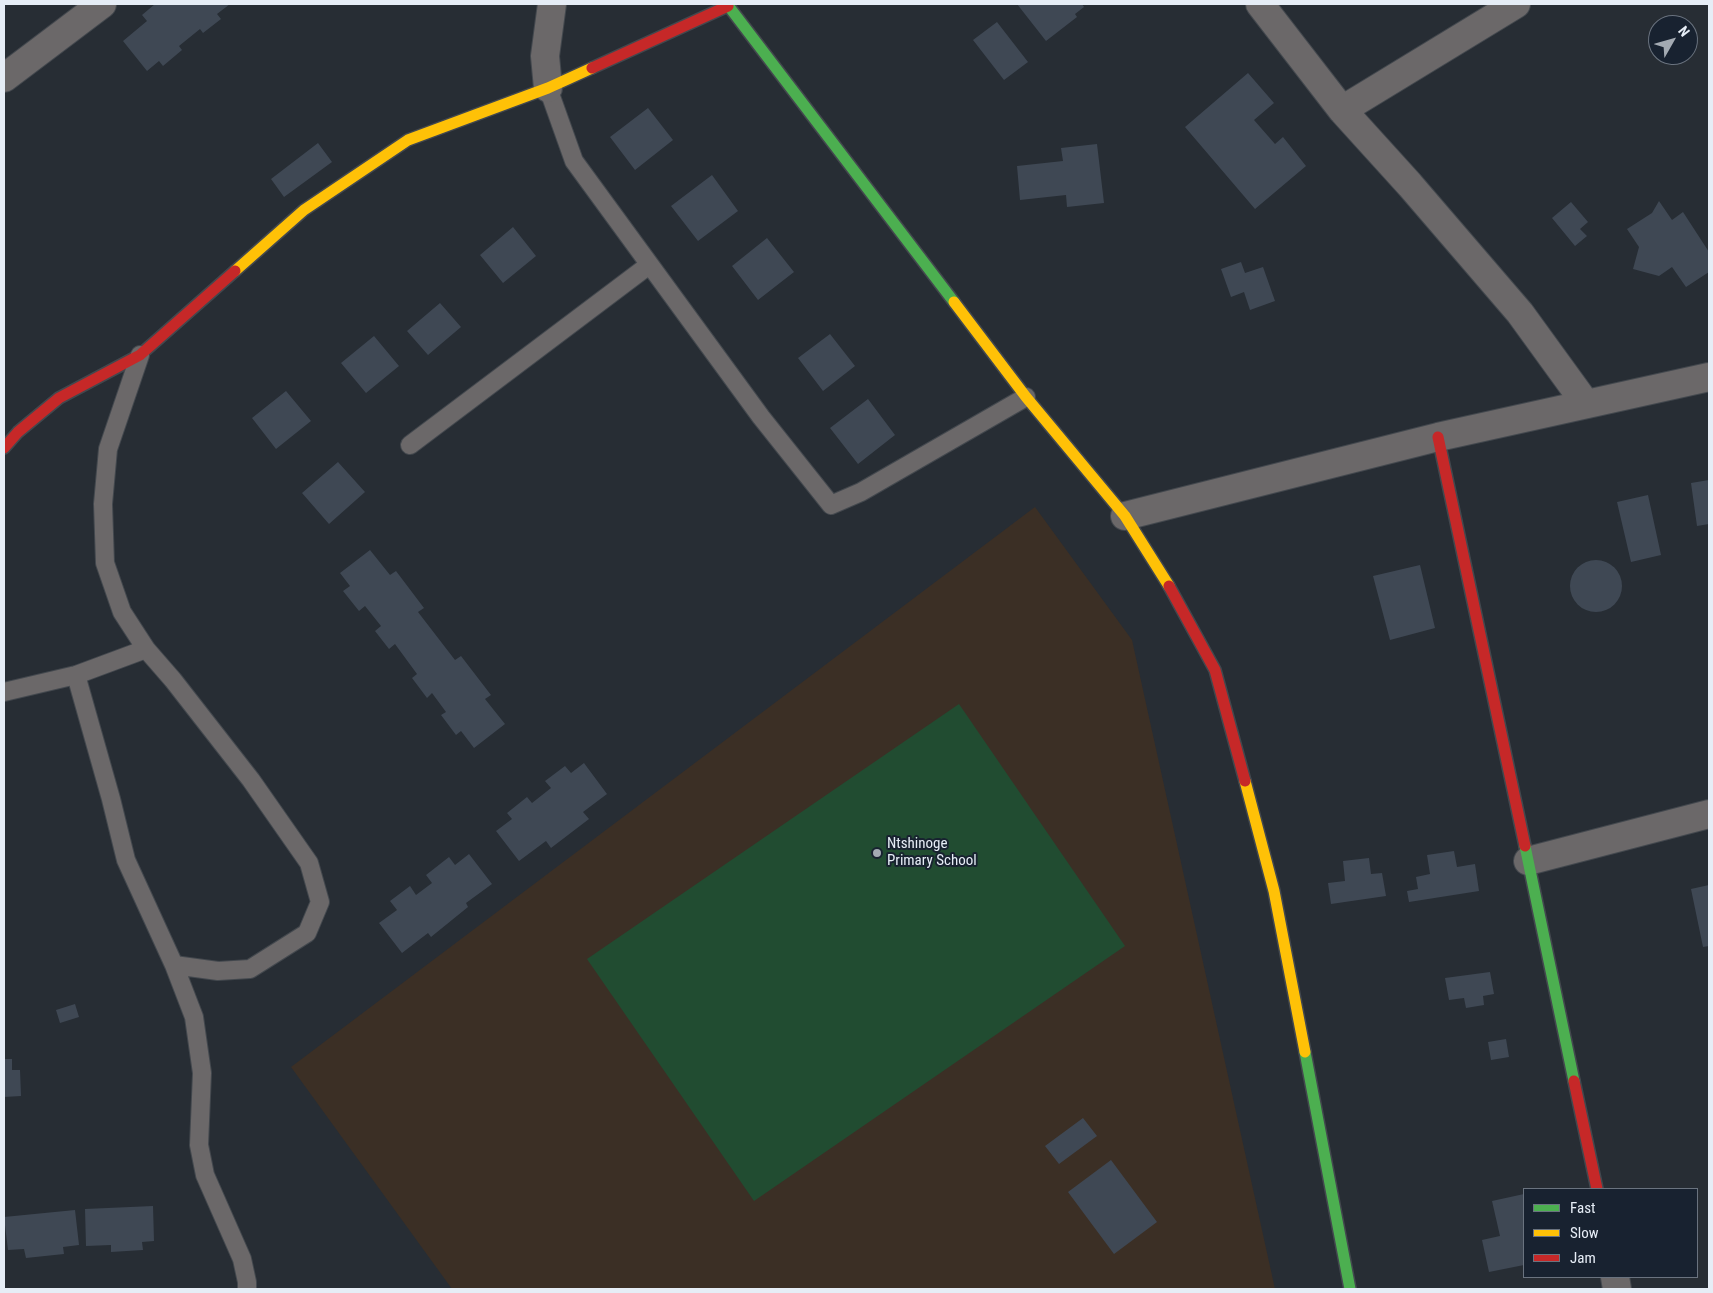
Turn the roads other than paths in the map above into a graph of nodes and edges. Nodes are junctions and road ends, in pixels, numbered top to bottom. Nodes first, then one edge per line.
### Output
1 (102, 4) edge
2 (552, 4) edge
3 (1260, 4) edge
4 (1516, 4) edge
5 (728, 5) edge
6 (4, 78) edge
7 (548, 88) junction
8 (1342, 110) junction
9 (649, 265) junction
10 (140, 355) junction
11 (1709, 377) edge
12 (1026, 397) junction
13 (1586, 404) junction
14 (1438, 437) junction
15 (410, 445) dead end
16 (4, 448) edge
17 (1125, 516) junction
18 (146, 649) junction
19 (76, 675) junction
20 (4, 692) edge
21 (1709, 814) edge
22 (1528, 860) junction
23 (174, 965) junction
24 (1596, 1188) edge
25 (247, 1289) edge
26 (1350, 1289) edge

1 - 6 street
2 - 7 street
3 - 8 street
4 - 8 street
5 - 7 street
5 - 12 street
7 - 9 lane
7 - 10 street
8 - 13 street
9 - 12 lane
9 - 15 lane
10 - 16 street
10 - 18 lane
11 - 13 street
12 - 17 street
13 - 14 street
14 - 17 street
14 - 22 street
17 - 26 street
18 - 19 lane
18 - 23 lane
19 - 20 lane
19 - 23 lane
21 - 22 street
22 - 24 street
23 - 25 lane

